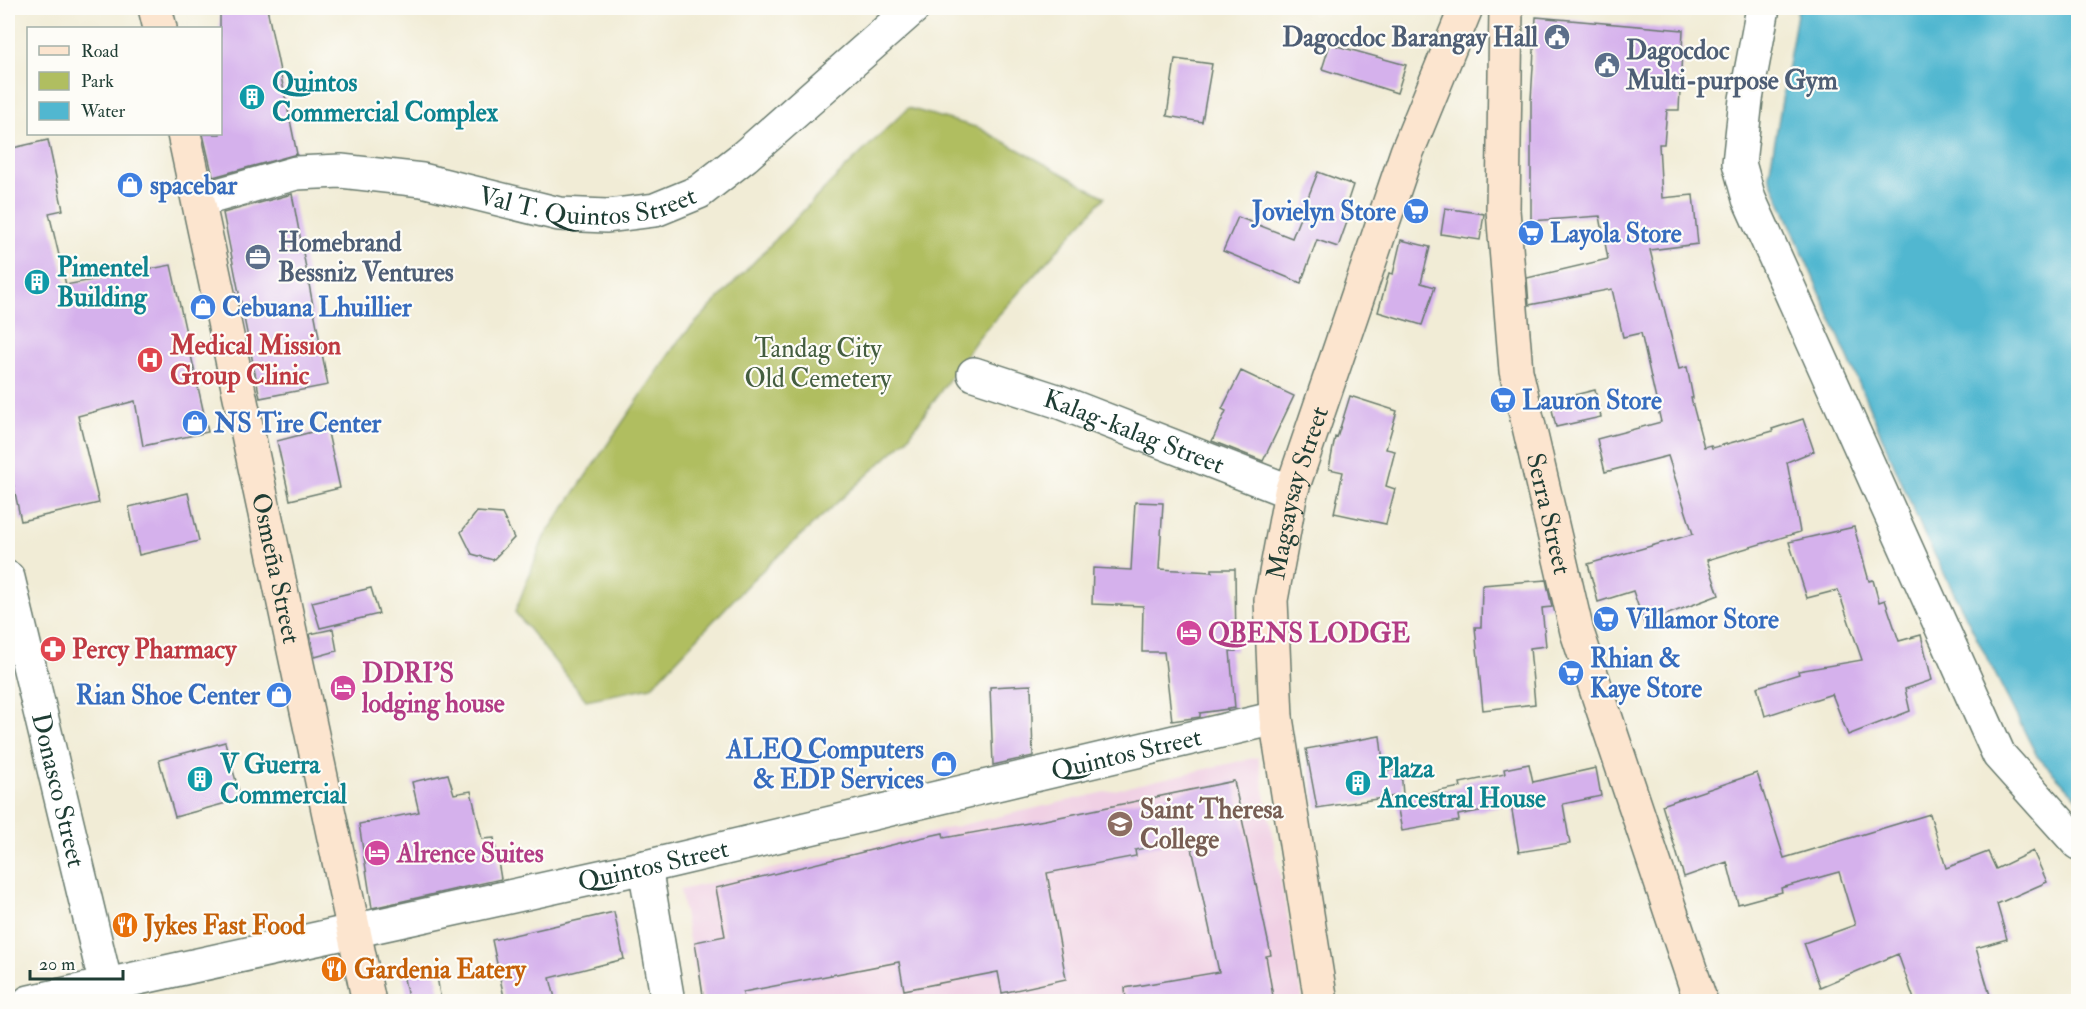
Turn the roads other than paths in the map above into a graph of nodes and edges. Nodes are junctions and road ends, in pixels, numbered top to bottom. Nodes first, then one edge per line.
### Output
1 (155, 8) edge
2 (912, 8) edge
3 (1466, 8) edge
4 (1506, 8) edge
5 (1762, 8) edge
6 (160, 27) edge
7 (184, 135) edge
8 (200, 200) junction
9 (975, 374) dead end
10 (1291, 492) junction
11 (9, 595) edge
12 (1276, 718) junction
13 (2079, 843) edge
14 (645, 867) junction
15 (353, 928) junction
16 (108, 993) edge
17 (29, 1002) edge
18 (369, 1002) edge
19 (668, 1002) edge
20 (1321, 1002) edge
21 (1701, 1002) edge

1 - 6 main road
2 - 8 street, Val T. Quintos Street
3 - 10 main road, Magsaysay Street
4 - 21 main road, Serra Street
5 - 13 street
7 - 8 main road, Osmeña Street
8 - 15 main road, Osmeña Street
9 - 10 street, Kalag-kalag Street
10 - 12 main road, Magsaysay Street
11 - 16 street, Donasco Street
12 - 14 street, Quintos Street
12 - 20 main road, Magsaysay Street
14 - 15 street, Quintos Street
14 - 19 street
15 - 16 street, Quintos Street
15 - 18 main road, Osmeña Street
16 - 17 street, Quintos Street

